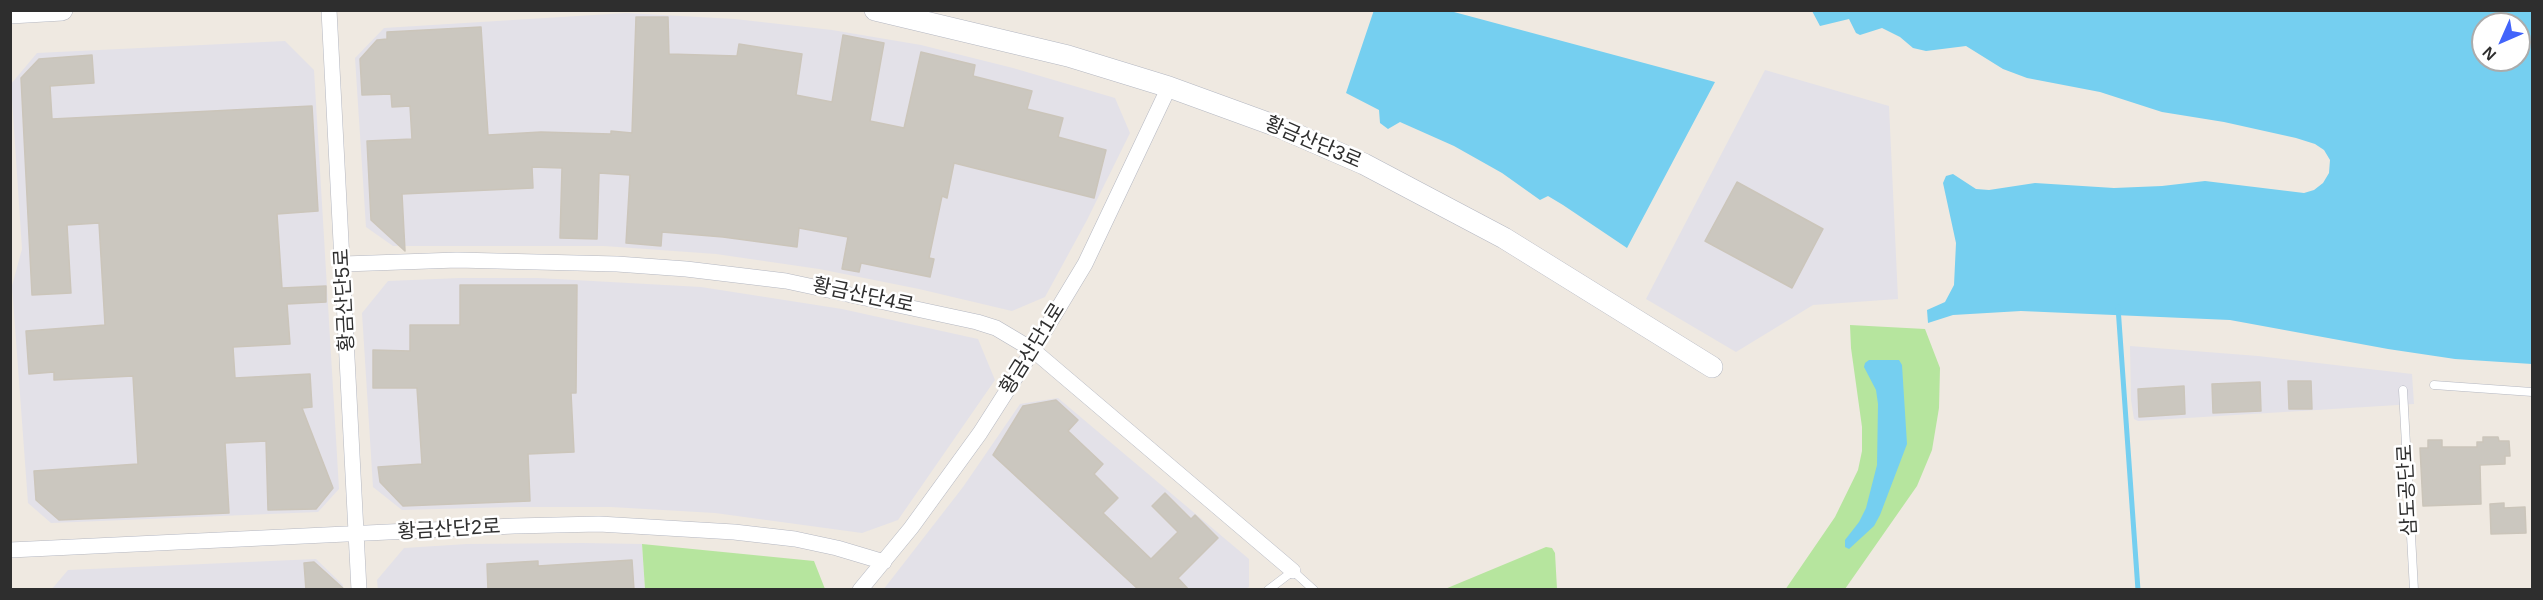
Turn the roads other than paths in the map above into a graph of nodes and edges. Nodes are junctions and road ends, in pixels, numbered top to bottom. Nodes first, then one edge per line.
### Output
1 (62, 10) edge
2 (329, 10) edge
3 (875, 10) edge
4 (10, 13) edge
5 (1169, 87) junction
6 (344, 264) junction
7 (1033, 350) junction
8 (1712, 367) dead end
9 (2434, 385) dead end
10 (2403, 390) dead end
11 (2532, 392) edge
12 (356, 534) junction
13 (10, 550) edge
14 (884, 562) junction
15 (1293, 571) junction
16 (359, 590) edge
17 (860, 590) edge
18 (1268, 590) edge
19 (1314, 590) edge
20 (2414, 590) edge

1 - 4 street
2 - 6 street, 황금산단5로
3 - 5 street, 황금산단3로
5 - 7 street, 황금산단1로
5 - 8 street, 황금산단3로
6 - 7 street, 황금산단4로
6 - 12 street, 황금산단5로
7 - 14 street, 황금산단1로
7 - 15 street, 황금산단4로
9 - 11 lane
10 - 20 lane, 삼도공단로
12 - 13 street, 황금산단2로
12 - 14 street, 황금산단2로
12 - 16 street, 황금산단5로
14 - 17 street, 황금산단1로
15 - 18 lane
15 - 19 lane

